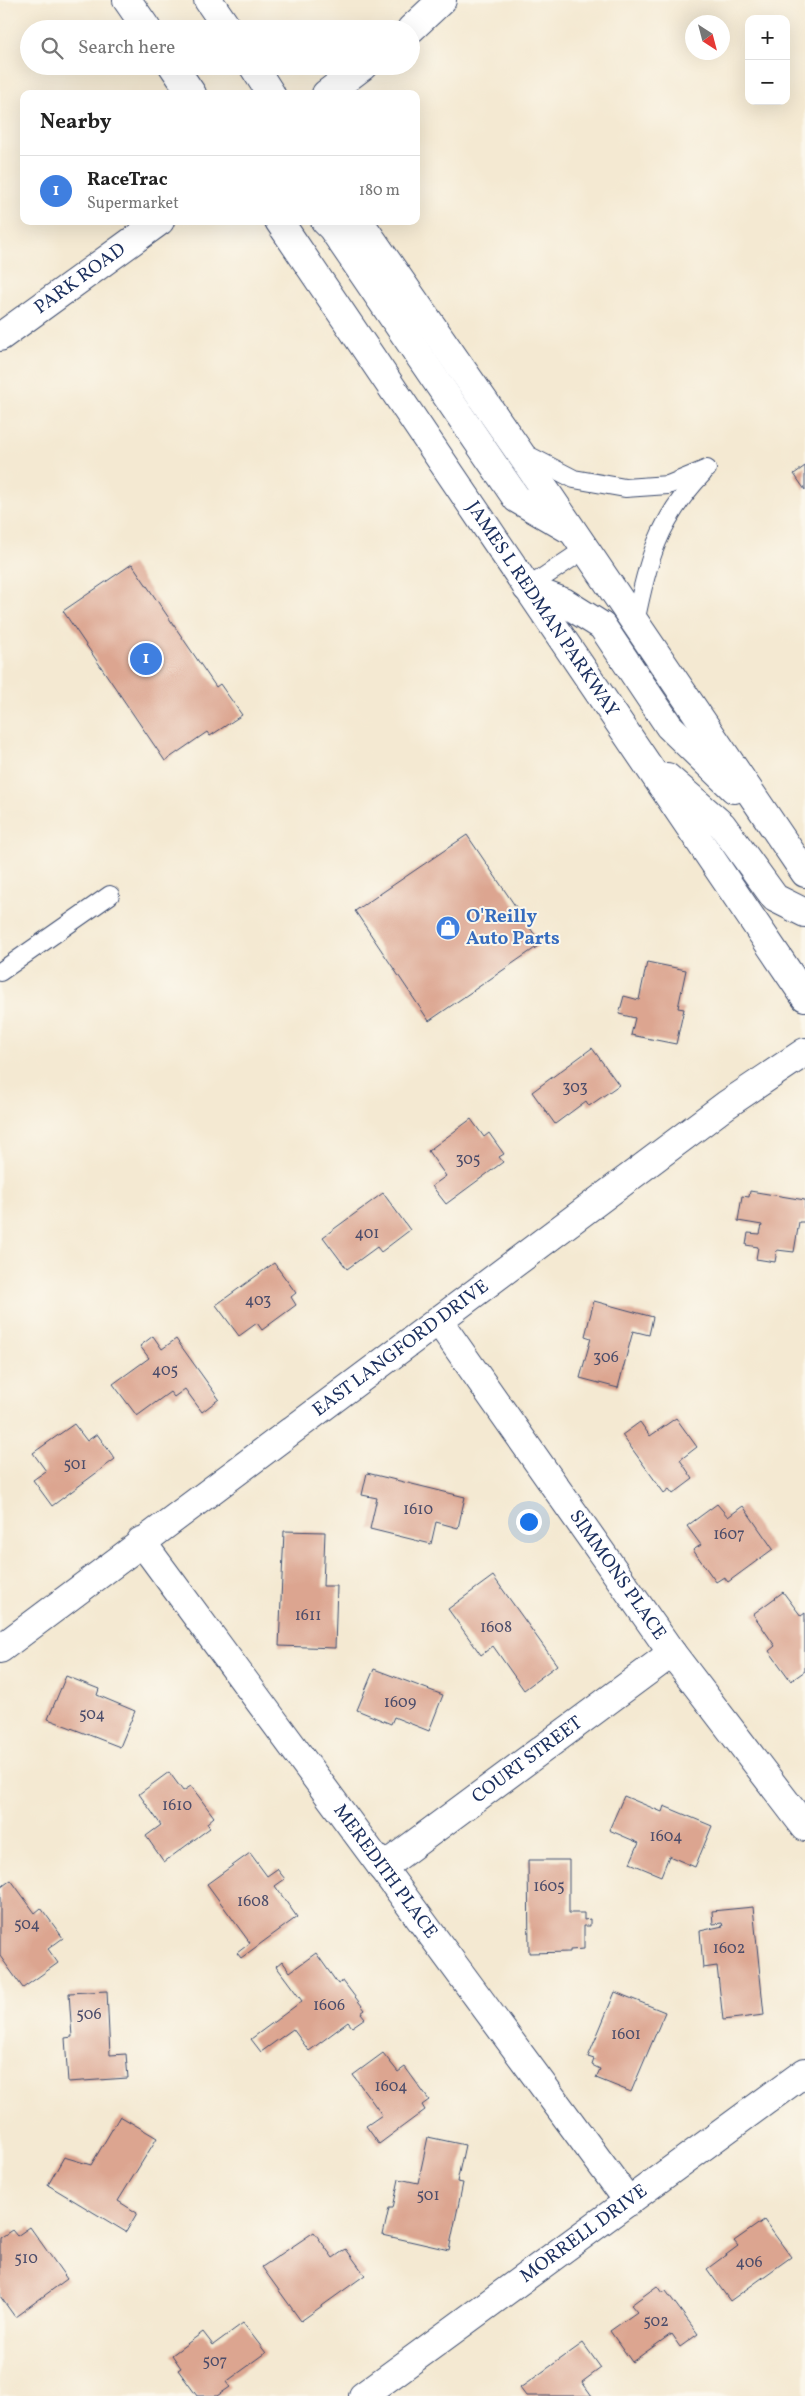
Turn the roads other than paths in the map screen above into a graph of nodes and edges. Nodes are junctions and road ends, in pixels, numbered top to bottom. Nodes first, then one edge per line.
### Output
1 (127, 0) edge
2 (208, 0) edge
3 (442, 0) edge
4 (141, 20) edge
5 (222, 20) edge
6 (420, 21) edge
7 (179, 75) edge
8 (259, 75) edge
9 (351, 75) edge
10 (189, 90) edge
11 (268, 90) edge
12 (331, 90) edge
13 (154, 225) edge
14 (283, 225) edge
15 (329, 225) edge
16 (362, 225) edge
17 (0, 337) edge
18 (518, 450) junction
19 (579, 540) junction
20 (527, 588) junction
21 (635, 624) junction
22 (638, 751) junction
23 (775, 829) junction
24 (805, 873) edge
25 (110, 895) dead end
26 (805, 913) edge
27 (0, 972) edge
28 (805, 997) edge
29 (805, 1052) edge
30 (438, 1320) junction
31 (141, 1541) junction
32 (0, 1649) edge
33 (672, 1653) junction
34 (805, 1827) edge
35 (382, 1868) junction
36 (805, 2072) edge
37 (629, 2202) junction
38 (362, 2396) edge

1 - 4 street
2 - 5 street
3 - 6 street
7 - 10 street
8 - 11 street
9 - 12 street
13 - 17 street, PARK ROAD
14 - 20 street, JAMES L REDMAN PARKWAY
15 - 19 street
16 - 18 street
18 - 19 street
18 - 21 lane
19 - 20 lane
19 - 21 street
20 - 22 street, JAMES L REDMAN PARKWAY
20 - 23 street
21 - 23 street
22 - 26 street
22 - 28 street, JAMES L REDMAN PARKWAY
23 - 24 street
25 - 27 lane
29 - 30 street, EAST LANGFORD DRIVE
30 - 31 street, EAST LANGFORD DRIVE
30 - 33 street, SIMMONS PLACE
31 - 32 street, EAST LANGFORD DRIVE
31 - 35 street, MEREDITH PLACE
33 - 34 street, SIMMONS PLACE
33 - 35 street, COURT STREET
35 - 37 street, MEREDITH PLACE
36 - 37 street, MORRELL DRIVE
37 - 38 street, MORRELL DRIVE

